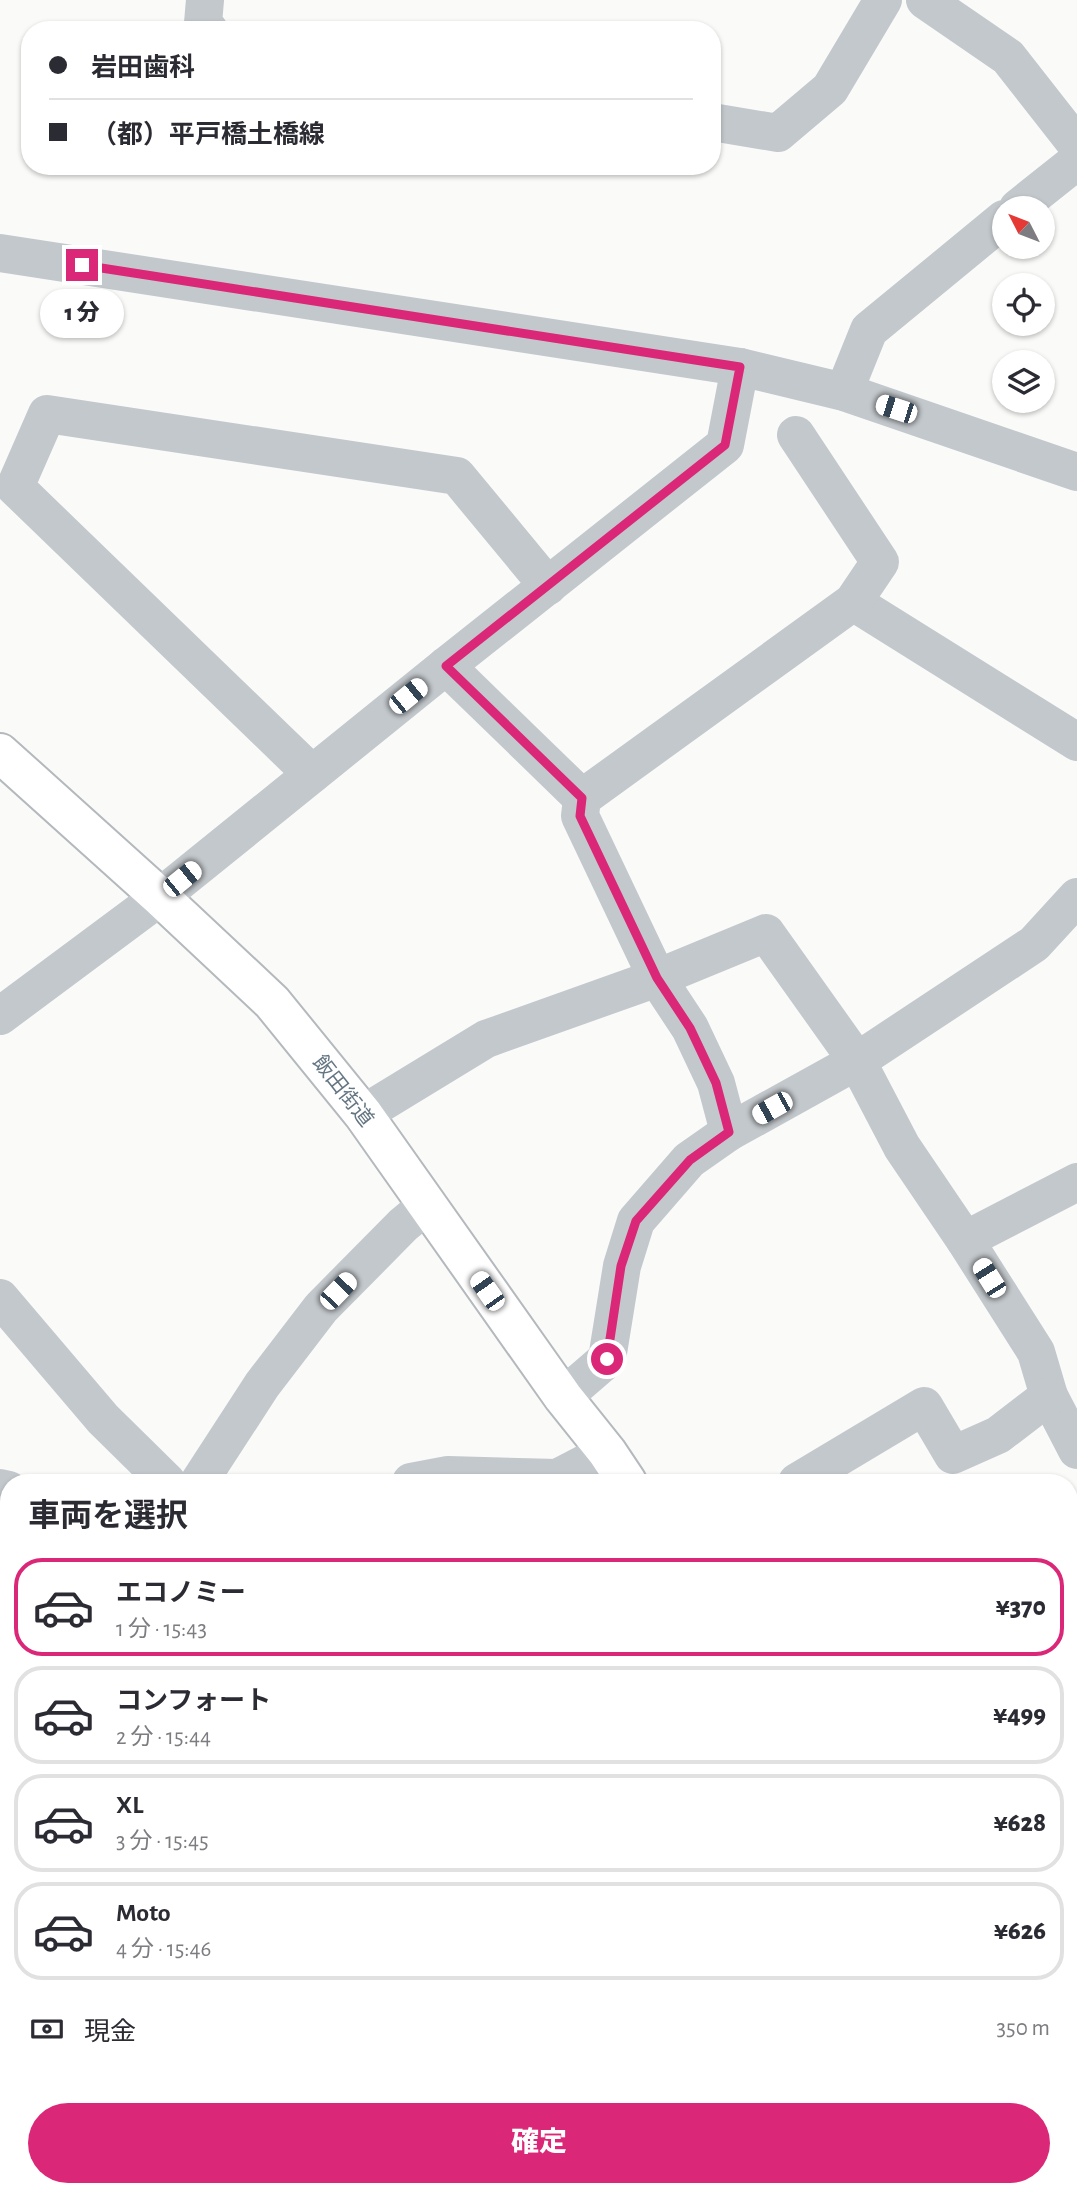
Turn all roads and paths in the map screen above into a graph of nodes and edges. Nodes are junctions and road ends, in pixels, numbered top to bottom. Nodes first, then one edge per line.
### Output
1 (205, 0) edge
2 (883, 0) edge
3 (925, 0) edge
4 (203, 21) edge
5 (721, 124) edge
6 (1077, 145) edge
7 (1077, 160) edge
8 (1033, 196) edge
9 (992, 229) edge
10 (0, 253) edge
11 (740, 367) junction
12 (844, 392) junction
13 (796, 435) dead end
14 (1077, 472) edge
15 (548, 586) junction
16 (853, 602) junction
17 (446, 666) junction
18 (1077, 742) edge
19 (0, 753) edge
20 (312, 774) junction
21 (582, 798) junction
22 (160, 897) junction
23 (1077, 897) edge
24 (657, 978) junction
25 (0, 1016) edge
26 (857, 1061) junction
27 (363, 1114) junction
28 (729, 1132) junction
29 (1077, 1182) edge
30 (426, 1205) junction
31 (965, 1240) junction
32 (0, 1298) edge
33 (1049, 1396) junction
34 (562, 1397) junction
35 (1077, 1450) edge
36 (606, 1472) edge
37 (159, 1474) edge
38 (204, 1474) edge
39 (810, 1474) edge

1 - 4 street
2 - 5 street
3 - 6 street
7 - 8 street
9 - 12 street
10 - 11 street
11 - 12 street
11 - 15 street
12 - 14 street
13 - 16 street
15 - 17 street
15 - 20 street
16 - 18 street
16 - 21 street
17 - 20 street
17 - 21 street
19 - 22 highway, 飯田街道
20 - 22 street
21 - 24 street
22 - 25 street
22 - 27 highway, 飯田街道
23 - 26 street
24 - 26 street
24 - 27 street
24 - 28 street
26 - 28 street
26 - 31 street
27 - 30 highway, 飯田街道
28 - 34 street
29 - 31 street
30 - 34 highway, 飯田街道
30 - 38 street
31 - 33 street
32 - 37 street
33 - 35 street
33 - 39 street
34 - 36 highway, 飯田街道

